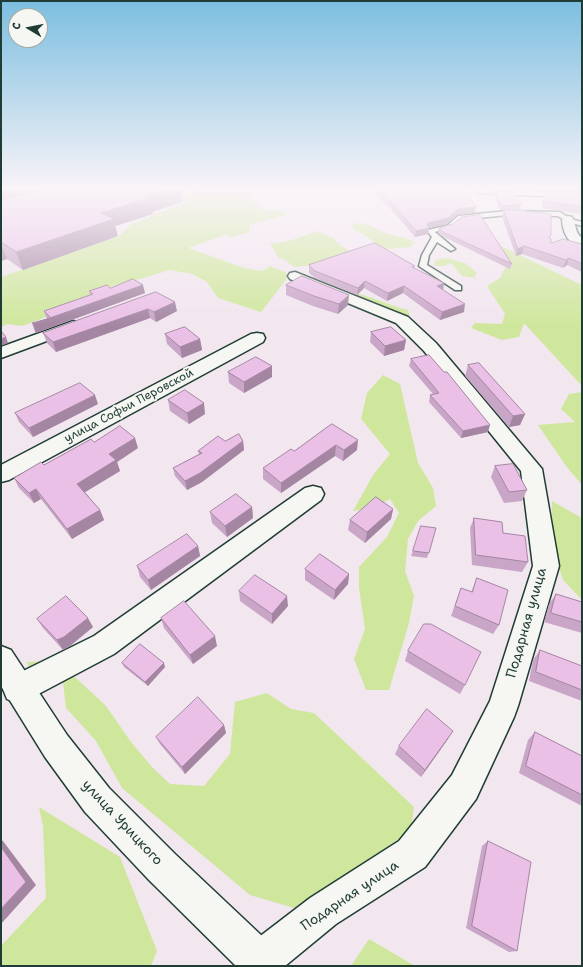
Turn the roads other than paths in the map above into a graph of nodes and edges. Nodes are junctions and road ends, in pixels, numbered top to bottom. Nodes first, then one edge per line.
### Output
1 (571, 235) edge
2 (436, 237) joint
3 (576, 245) edge
4 (451, 249) dead end
5 (582, 249) edge
6 (295, 276) dead end
7 (458, 288) dead end
8 (87, 321) edge
9 (258, 338) dead end
10 (1, 353) edge
11 (1, 474) edge
12 (313, 494) dead end
13 (1, 660) edge
14 (18, 689) junction
15 (262, 963) edge

1 - 3 street
2 - 4 lane
2 - 7 lane
3 - 5 lane
6 - 15 street, Подарная улица
8 - 10 street
9 - 11 street, улица Софьи Перовской
12 - 14 street
13 - 14 street, улица Урицкого
14 - 15 street, улица Урицкого

